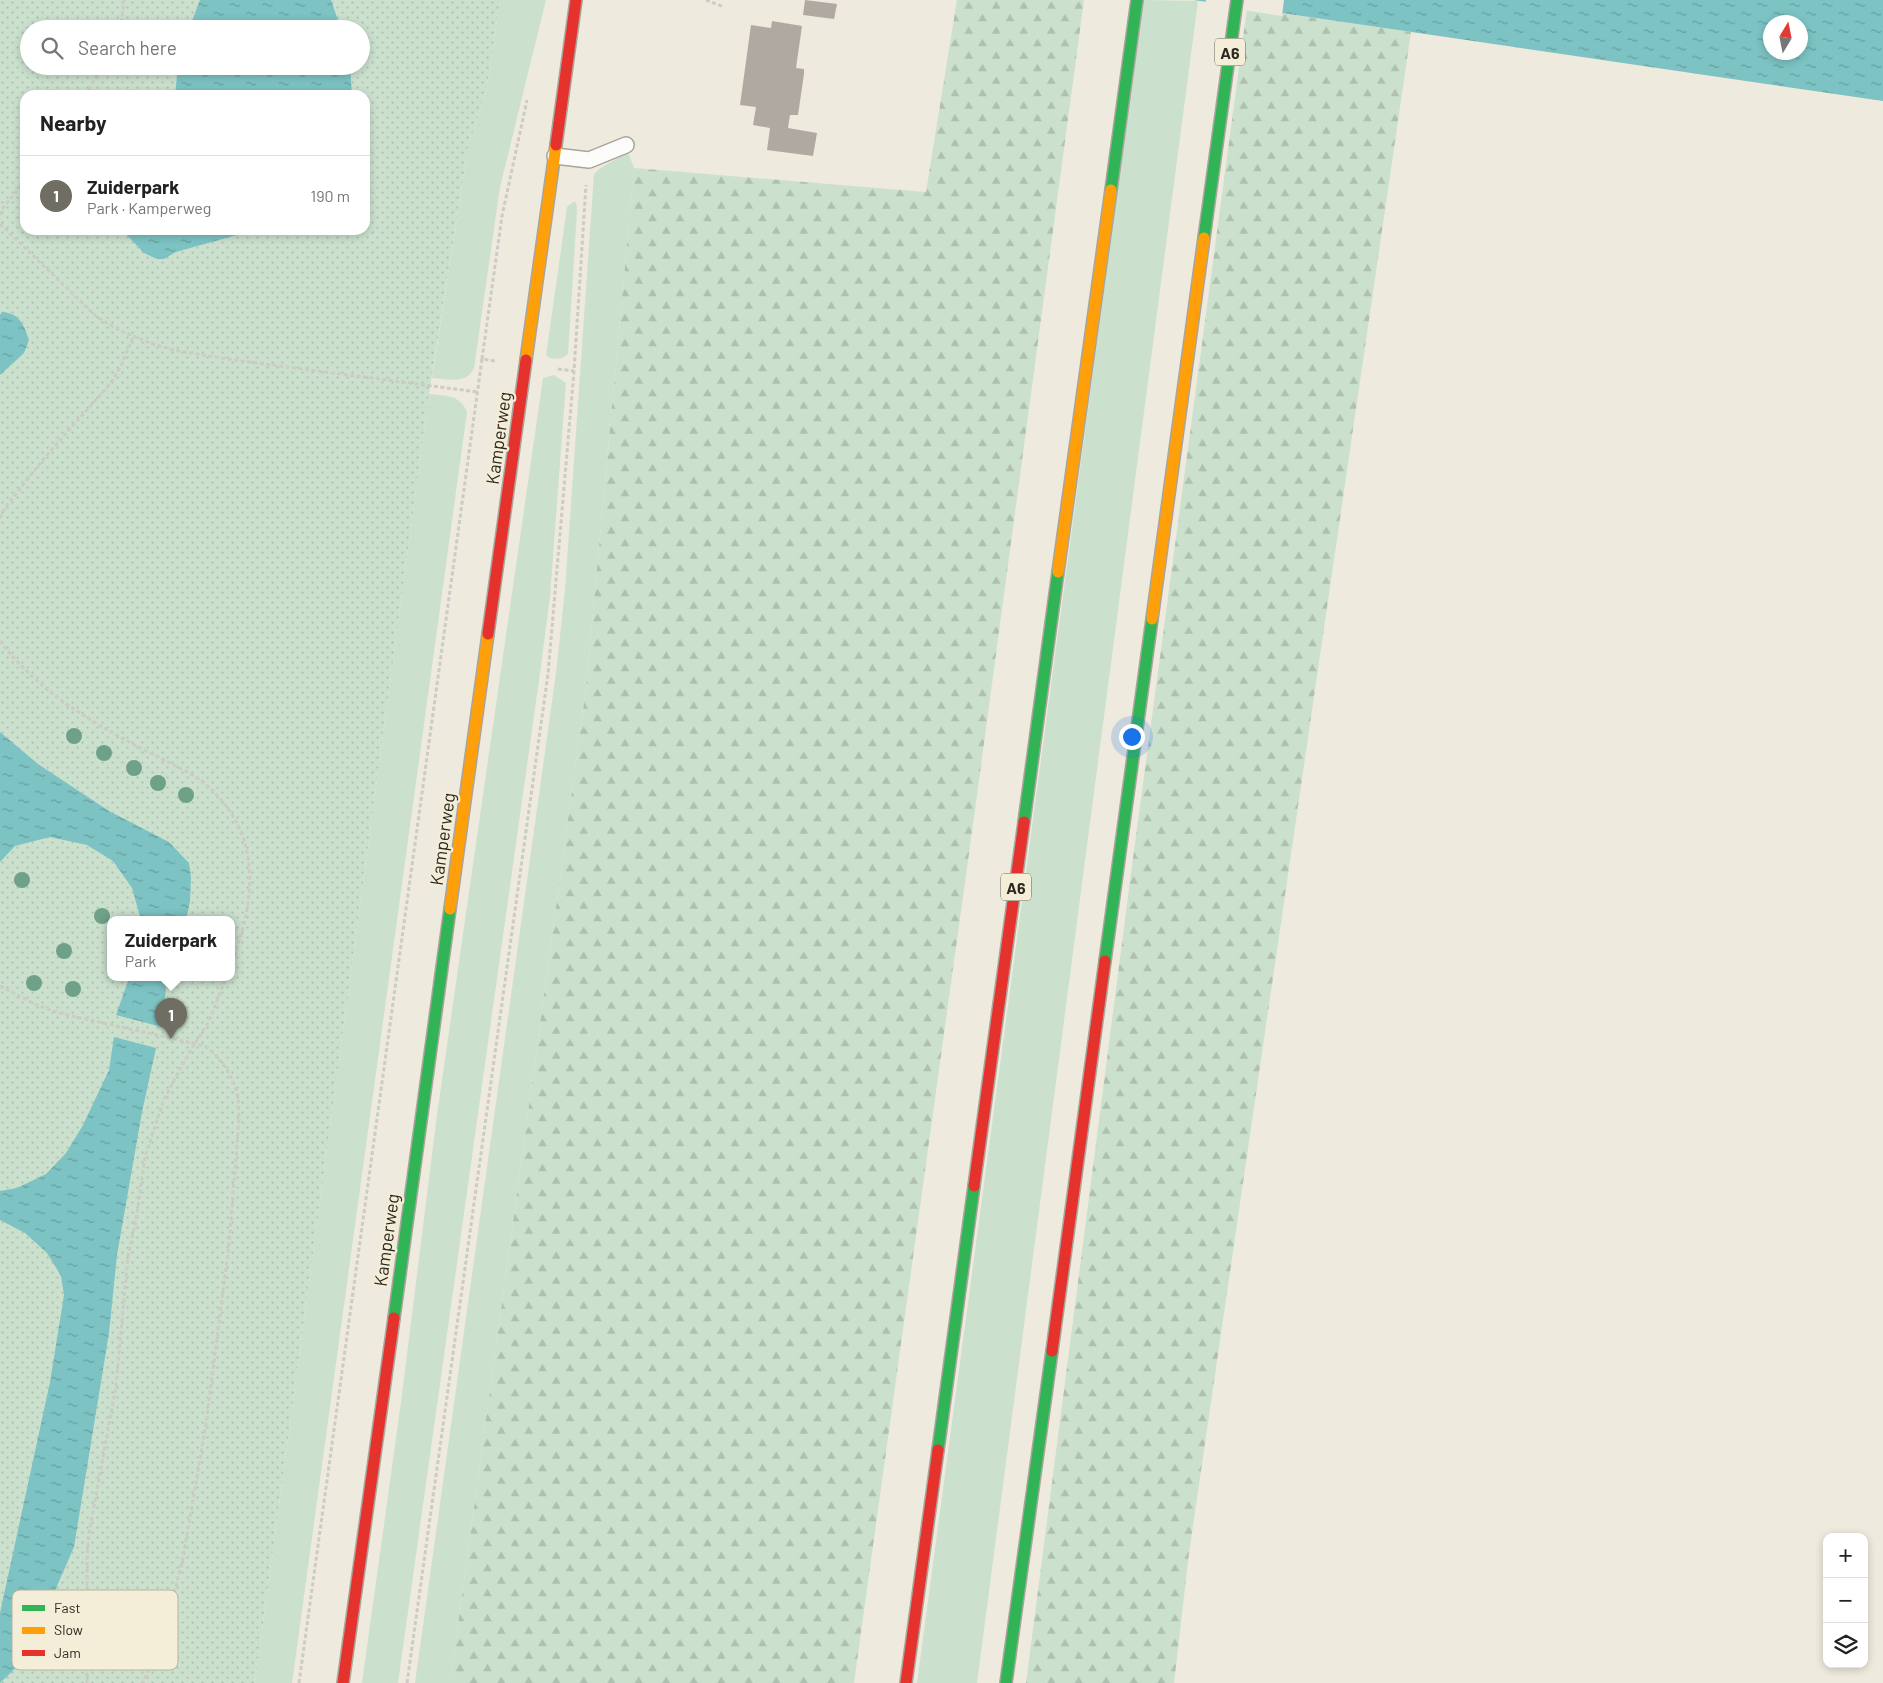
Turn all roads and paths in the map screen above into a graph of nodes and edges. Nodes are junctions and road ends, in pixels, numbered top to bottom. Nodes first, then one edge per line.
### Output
1 (124, 0) edge
2 (576, 0) edge
3 (706, 0) edge
4 (1138, 0) edge
5 (1237, 0) edge
6 (724, 7) dead end
7 (122, 20) edge
8 (97, 75) edge
9 (88, 90) edge
10 (528, 100) dead end
11 (626, 145) dead end
12 (555, 156) junction
13 (589, 160) junction
14 (20, 187) edge
15 (0, 214) edge
16 (0, 224) edge
17 (133, 337) junction
18 (482, 359) junction
19 (498, 362) dead end
20 (478, 392) junction
21 (0, 518) edge
22 (0, 641) edge
23 (235, 952) edge
24 (225, 981) edge
25 (0, 986) edge
26 (196, 1043) junction
27 (87, 1590) edge
28 (175, 1590) edge
29 (87, 1670) edge
30 (147, 1670) edge
31 (87, 1683) edge
32 (143, 1683) edge
33 (299, 1683) edge
34 (342, 1683) edge
35 (407, 1683) edge
36 (906, 1683) edge
37 (1006, 1683) edge

1 - 7 path
2 - 12 main road, Kamperweg
3 - 6 path
4 - 36 main road, A6
5 - 37 main road, A6
8 - 9 path
10 - 18 path
11 - 13 lane
12 - 13 lane
12 - 34 main road, Kamperweg
13 - 35 path
14 - 15 path
16 - 17 path
17 - 20 path
17 - 21 path
18 - 19 path
18 - 20 path
20 - 33 path
22 - 23 path
24 - 26 path
25 - 26 path
26 - 27 path
26 - 28 path
29 - 31 path
30 - 32 path

